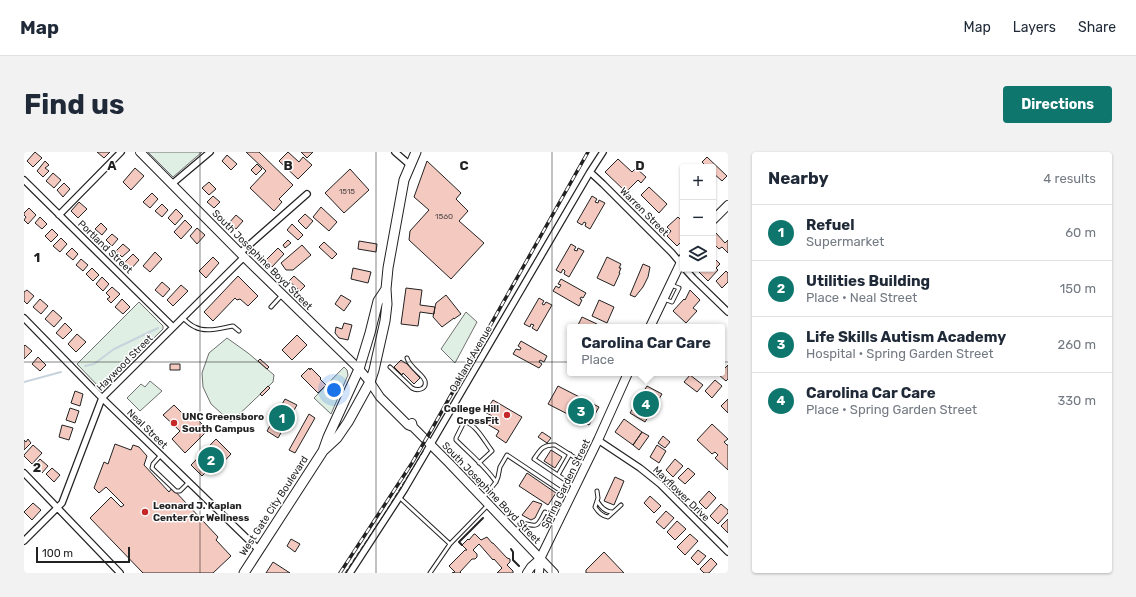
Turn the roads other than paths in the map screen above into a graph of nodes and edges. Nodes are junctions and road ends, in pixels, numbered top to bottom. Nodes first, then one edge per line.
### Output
1 (121, 152) edge
2 (140, 152) edge
3 (210, 152) edge
4 (395, 152) edge
5 (416, 152) edge
6 (603, 152) edge
7 (410, 165) junction
8 (590, 172) junction
9 (24, 180) edge
10 (172, 184) junction
11 (307, 194) dead end
12 (728, 205) edge
13 (59, 215) junction
14 (716, 217) edge
15 (242, 255) junction
16 (680, 261) edge
17 (680, 269) edge
18 (688, 272) edge
19 (386, 289) junction
20 (282, 295) junction
21 (271, 307) dead end
22 (728, 312) edge
23 (182, 317) junction
24 (24, 318) edge
25 (651, 324) edge
26 (173, 327) junction
27 (239, 331) dead end
28 (407, 358) dead end
29 (390, 367) dead end
30 (359, 369) junction
31 (627, 376) edge
32 (370, 382) junction
33 (102, 398) junction
34 (598, 440) junction
35 (431, 445) junction
36 (323, 451) junction
37 (570, 454) junction
38 (162, 455) junction
39 (479, 463) junction
40 (586, 464) junction
41 (24, 473) edge
42 (558, 475) junction
43 (189, 482) junction
44 (496, 482) junction
45 (575, 487) junction
46 (597, 491) dead end
47 (570, 497) junction
48 (400, 498) junction
49 (486, 501) junction
50 (597, 501) junction
51 (621, 505) dead end
52 (57, 508) junction
53 (613, 512) junction
54 (560, 519) junction
55 (514, 532) junction
56 (24, 541) edge
57 (450, 544) junction
58 (259, 550) junction
59 (728, 552) edge
60 (540, 559) junction
61 (120, 573) edge
62 (244, 573) edge
63 (350, 573) edge
64 (430, 573) edge
65 (527, 573) edge
66 (539, 573) edge
67 (554, 573) edge

1 - 13 street
2 - 10 main road, South Josephine Boyd Street
3 - 10 street
4 - 7 street
5 - 7 main road, West Gate City Boulevard
6 - 8 street, Oakland Avenue
7 - 19 main road, West Gate City Boulevard
8 - 16 street, Warren Street
8 - 35 street, Oakland Avenue
9 - 13 street, Portland Street
10 - 15 main road, South Josephine Boyd Street
11 - 15 street, Haywood Street
12 - 14 main road
13 - 26 street, Portland Street
15 - 20 main road, South Josephine Boyd Street
15 - 23 street, Haywood Street
17 - 25 main road
18 - 22 street, Warren Street
19 - 30 main road, West Gate City Boulevard
19 - 32 main road, West Gate City Boulevard
20 - 21 lane
20 - 30 main road, South Josephine Boyd Street
23 - 26 street, Haywood Street
23 - 27 lane
24 - 33 street, Neal Street
26 - 33 street, Haywood Street
28 - 29 lane
30 - 32 main road, South Josephine Boyd Street
30 - 36 main road, West Gate City Boulevard
31 - 34 main road, Spring Garden Street
32 - 35 main road, South Josephine Boyd Street
32 - 36 main road, West Gate City Boulevard
33 - 38 street, Neal Street
33 - 52 street, Haywood Street
34 - 40 main road, Spring Garden Street
34 - 59 street, Mayflower Drive
35 - 48 street, Oakland Avenue
35 - 49 main road, South Josephine Boyd Street
36 - 58 main road, West Gate City Boulevard
37 - 40 lane
37 - 42 lane
37 - 42 lane
38 - 43 street, Neal Street
38 - 43 lane
39 - 39 lane
39 - 44 lane
40 - 45 main road, Spring Garden Street
41 - 52 street
42 - 45 lane
43 - 58 street, Neal Street
44 - 47 lane
44 - 49 lane
45 - 47 main road, Spring Garden Street
46 - 50 lane
47 - 54 main road, Spring Garden Street
48 - 57 lane
48 - 63 street, Oakland Avenue
49 - 55 main road, South Josephine Boyd Street
49 - 57 lane
50 - 53 lane
50 - 53 lane
51 - 53 lane
52 - 56 street, Haywood Street
52 - 61 street
54 - 55 lane
54 - 60 main road, Spring Garden Street
55 - 60 main road, South Josephine Boyd Street
57 - 64 lane
58 - 62 main road, West Gate City Boulevard
60 - 65 main road, Spring Garden Street
60 - 66 main road, Spring Garden Street
60 - 67 main road, South Josephine Boyd Street

